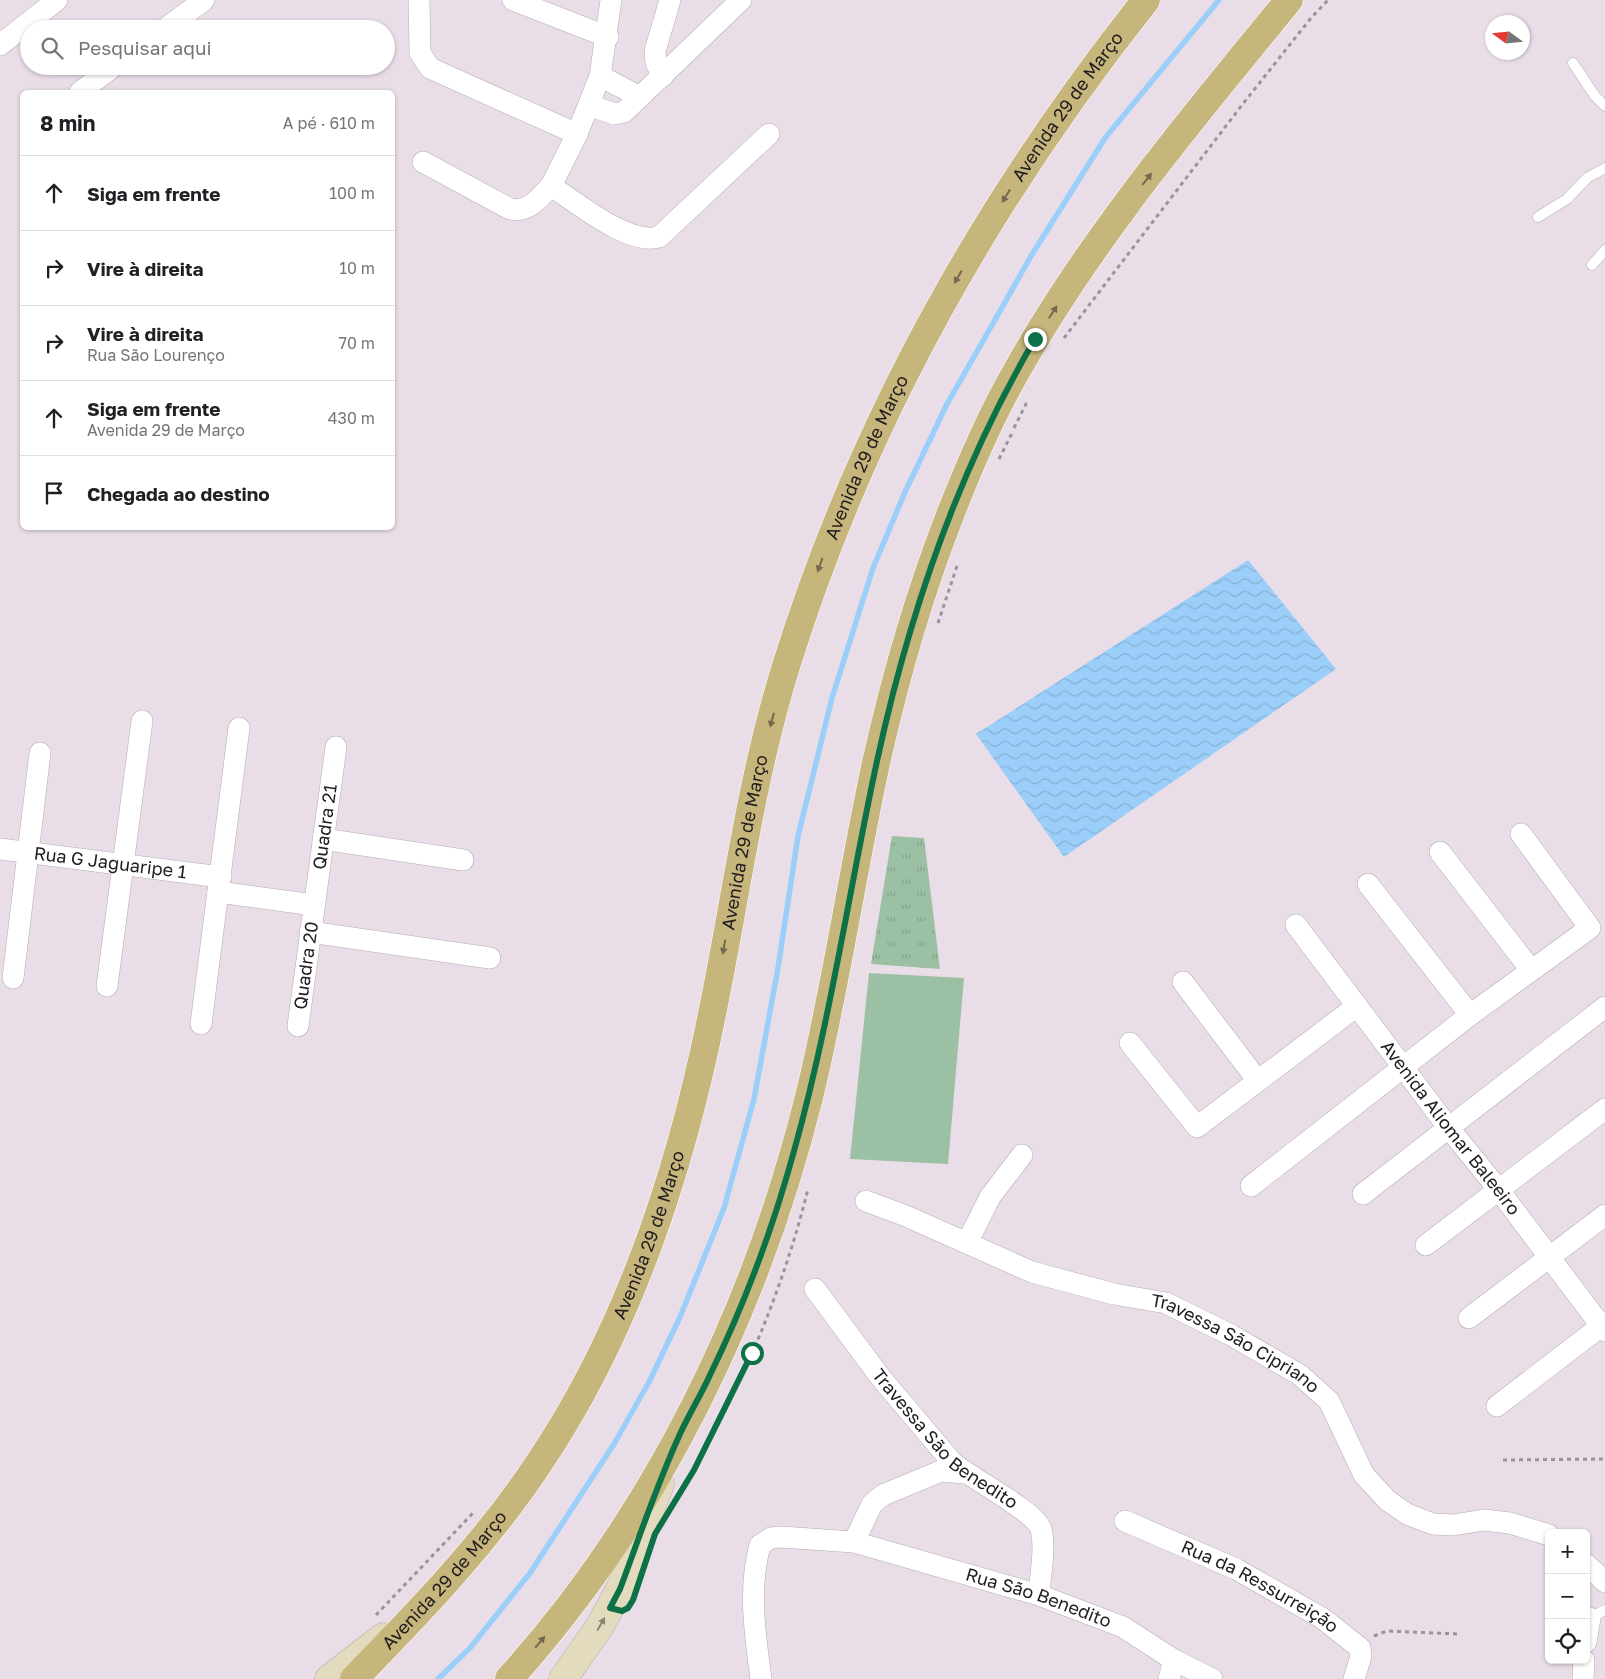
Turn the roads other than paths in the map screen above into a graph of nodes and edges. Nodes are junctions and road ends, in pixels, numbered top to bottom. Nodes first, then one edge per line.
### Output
1 (56, 0) edge
2 (204, 0) edge
3 (419, 0) edge
4 (513, 0) edge
5 (611, 0) edge
6 (670, 0) edge
7 (741, 0) edge
8 (1146, 0) edge
9 (1289, 0) edge
10 (1304, 0) edge
11 (31, 20) edge
12 (177, 20) edge
13 (20, 29) edge
14 (608, 37) junction
15 (1257, 39) junction
16 (0, 45) edge
17 (1573, 63) dead end
18 (102, 75) edge
19 (600, 76) junction
20 (663, 76) junction
21 (83, 90) edge
22 (640, 97) junction
23 (590, 105) junction
24 (1605, 106) edge
25 (577, 134) junction
26 (769, 134) dead end
27 (423, 162) dead end
28 (1605, 168) edge
29 (551, 186) junction
30 (1538, 217) dead end
31 (1605, 250) edge
32 (1592, 265) dead end
33 (142, 721) dead end
34 (239, 728) dead end
35 (336, 747) dead end
36 (40, 754) dead end
37 (1521, 834) dead end
38 (323, 839) junction
39 (0, 849) edge
40 (28, 852) junction
41 (1440, 852) dead end
42 (462, 860) dead end
43 (123, 864) junction
44 (219, 884) junction
45 (1368, 884) dead end
46 (314, 905) junction
47 (1296, 925) dead end
48 (310, 932) junction
49 (490, 958) dead end
50 (1531, 970) junction
51 (13, 978) dead end
52 (1183, 982) dead end
53 (107, 986) dead end
54 (1357, 1006) junction
55 (1605, 1007) edge
56 (1470, 1015) junction
57 (201, 1024) dead end
58 (298, 1026) dead end
59 (1130, 1042) dead end
60 (1403, 1068) junction
61 (1258, 1081) junction
62 (1605, 1109) edge
63 (1448, 1127) junction
64 (1022, 1155) dead end
65 (1251, 1186) dead end
66 (1498, 1189) junction
67 (1363, 1194) dead end
68 (866, 1201) dead end
69 (1605, 1215) edge
70 (967, 1243) junction
71 (1426, 1245) dead end
72 (1549, 1256) junction
73 (815, 1289) dead end
74 (1468, 1318) dead end
75 (1604, 1326) edge
76 (1497, 1406) dead end
77 (679, 1435) junction
78 (964, 1473) junction
79 (1125, 1521) dead end
80 (1545, 1534) edge
81 (854, 1542) junction
82 (1590, 1568) edge
83 (1605, 1582) edge
84 (1039, 1595) junction
85 (422, 1608) junction
86 (1597, 1614) edge
87 (1590, 1632) edge
88 (1584, 1664) edge
89 (1171, 1669) edge
90 (329, 1679) edge
91 (354, 1679) edge
92 (509, 1679) edge
93 (564, 1679) edge
94 (760, 1679) edge
95 (1212, 1679) edge
96 (1354, 1679) edge
97 (1583, 1679) edge

1 - 11 street
2 - 12 street
3 - 25 street
4 - 14 street
5 - 14 street
6 - 20 street
7 - 20 street
8 -> 85 main road, Avenida 29 de Março
9 - 15 main road
10 - 15 main road
13 - 16 street
14 - 19 street
77 -> 15 main road
17 - 24 lane
18 - 21 street
19 - 22 street
19 - 23 street
20 - 22 street
22 - 23 street
23 - 25 street
25 - 29 street
26 - 29 street
27 - 29 street
28 - 30 lane
31 - 32 lane
33 - 43 street
34 - 44 street
35 - 38 street, Quadra 21
36 - 40 street
37 - 50 street
38 - 42 street
38 - 46 street, Quadra 21
39 - 40 street, Rua G Jaguaripe 1
40 - 43 street, Rua G Jaguaripe 1
40 - 51 street
41 - 50 street
43 - 44 street, Rua G Jaguaripe 1
43 - 53 street
44 - 46 street, Rua G Jaguaripe 1
44 - 57 street
45 - 56 street
46 - 48 street, Quadra 20
47 - 54 street, Avenida Aliomar Baleeiro
48 - 49 street
48 - 58 street, Quadra 20
50 - 56 street
52 - 61 street
54 - 60 street, Avenida Aliomar Baleeiro
54 - 61 street
55 - 63 street
56 - 60 street
59 - 61 street
60 - 63 street, Avenida Aliomar Baleeiro
60 - 65 street
62 - 66 street
63 - 66 street, Avenida Aliomar Baleeiro
63 - 67 street
64 - 70 street
66 - 71 street
66 - 72 street, Avenida Aliomar Baleeiro
68 - 70 street, Travessa São Cipriano
69 - 72 street
70 - 80 street, Travessa São Cipriano
72 - 74 street
72 - 75 street, Avenida Aliomar Baleeiro
73 - 78 street, Travessa São Benedito
75 - 76 street
92 -> 77 main road
93 -> 77 main road
78 - 81 street
78 - 84 street, Travessa São Benedito
79 - 96 street, Rua da Ressurreição
81 - 84 street, Rua São Benedito
81 - 94 street, Rua São Benedito
82 - 83 street
84 - 89 street, Rua São Benedito
85 - 90 main road
85 - 91 main road, Avenida 29 de Março
86 - 87 street
88 - 97 street
89 - 95 street, Rua São Benedito

